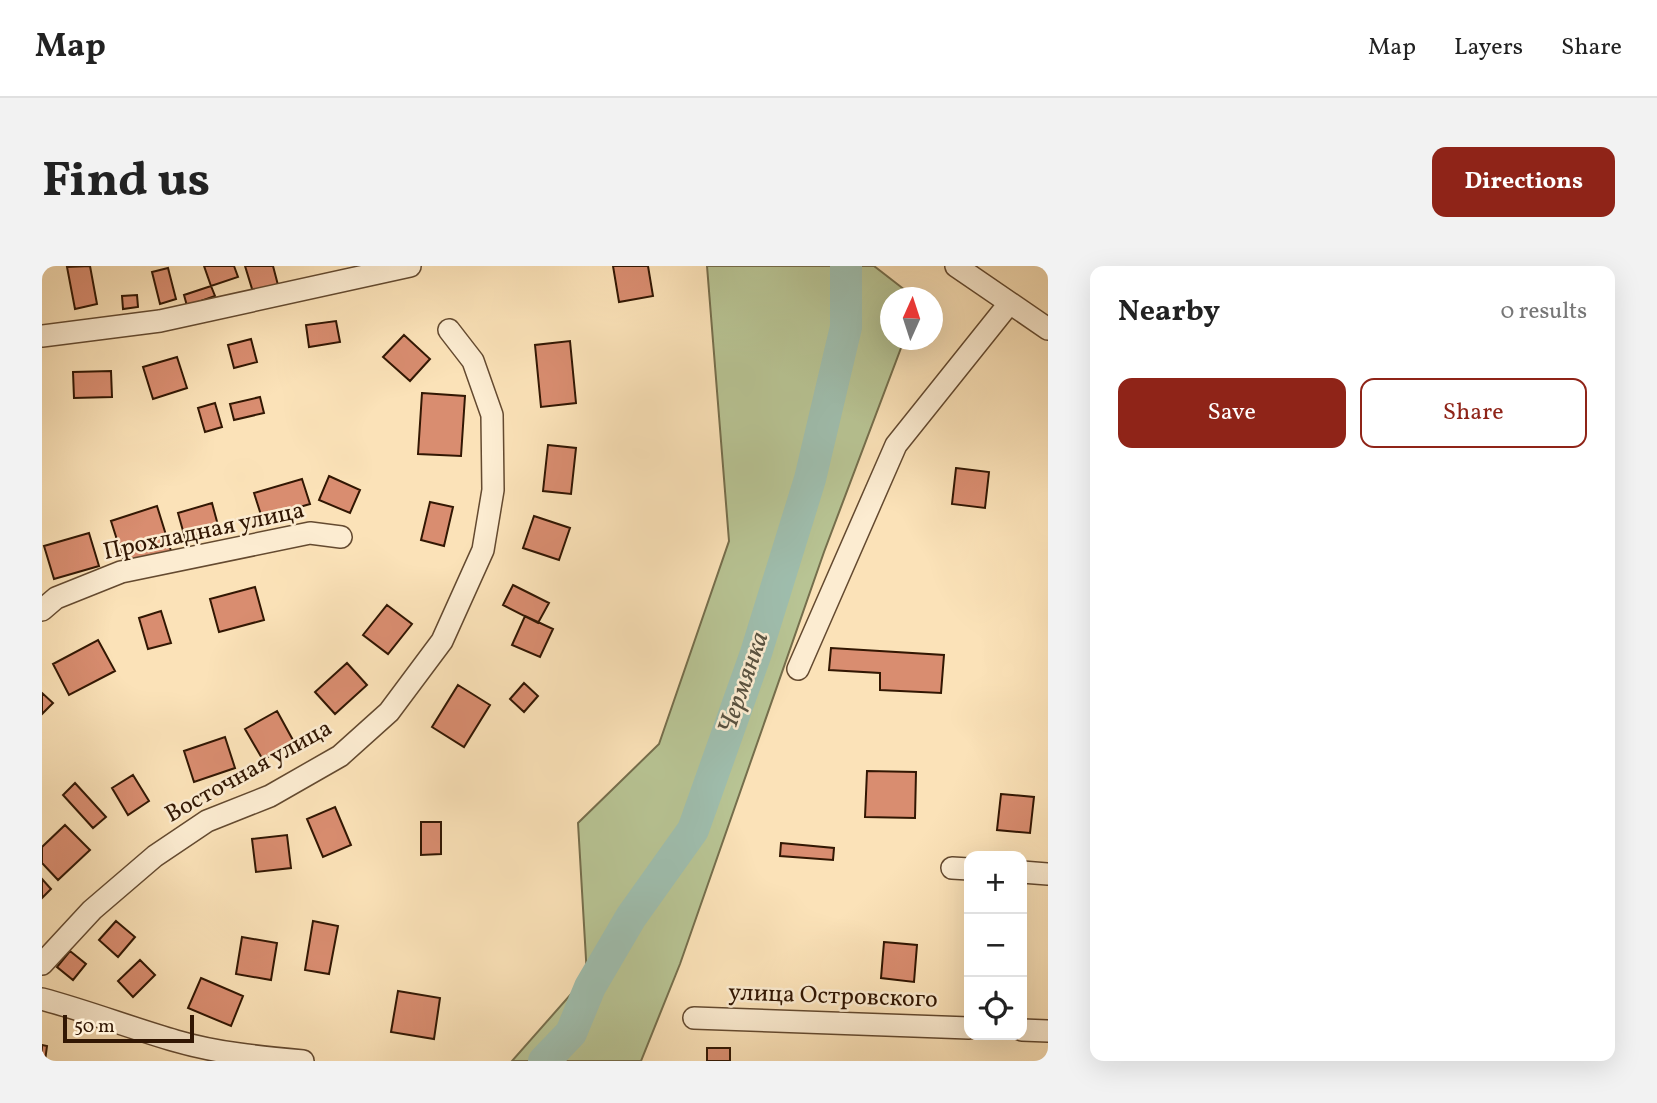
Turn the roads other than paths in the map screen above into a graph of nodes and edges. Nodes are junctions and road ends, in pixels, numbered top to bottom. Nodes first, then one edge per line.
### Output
1 (410, 266) edge
2 (956, 266) edge
3 (1009, 304) junction
4 (1047, 326) edge
5 (449, 330) dead end
6 (42, 336) edge
7 (341, 537) dead end
8 (42, 610) edge
9 (798, 669) dead end
10 (1027, 872) edge
11 (1048, 874) edge
12 (42, 964) edge
13 (42, 999) edge
14 (694, 1018) dead end
15 (964, 1028) edge
16 (1027, 1030) edge
17 (1048, 1031) edge
18 (303, 1061) edge

1 - 6 street
2 - 3 street
3 - 4 street
3 - 9 street
5 - 12 street, Восточная улица
7 - 8 street, Прохладная улица
10 - 11 street
13 - 18 street
14 - 15 street, улица Островского
16 - 17 street

